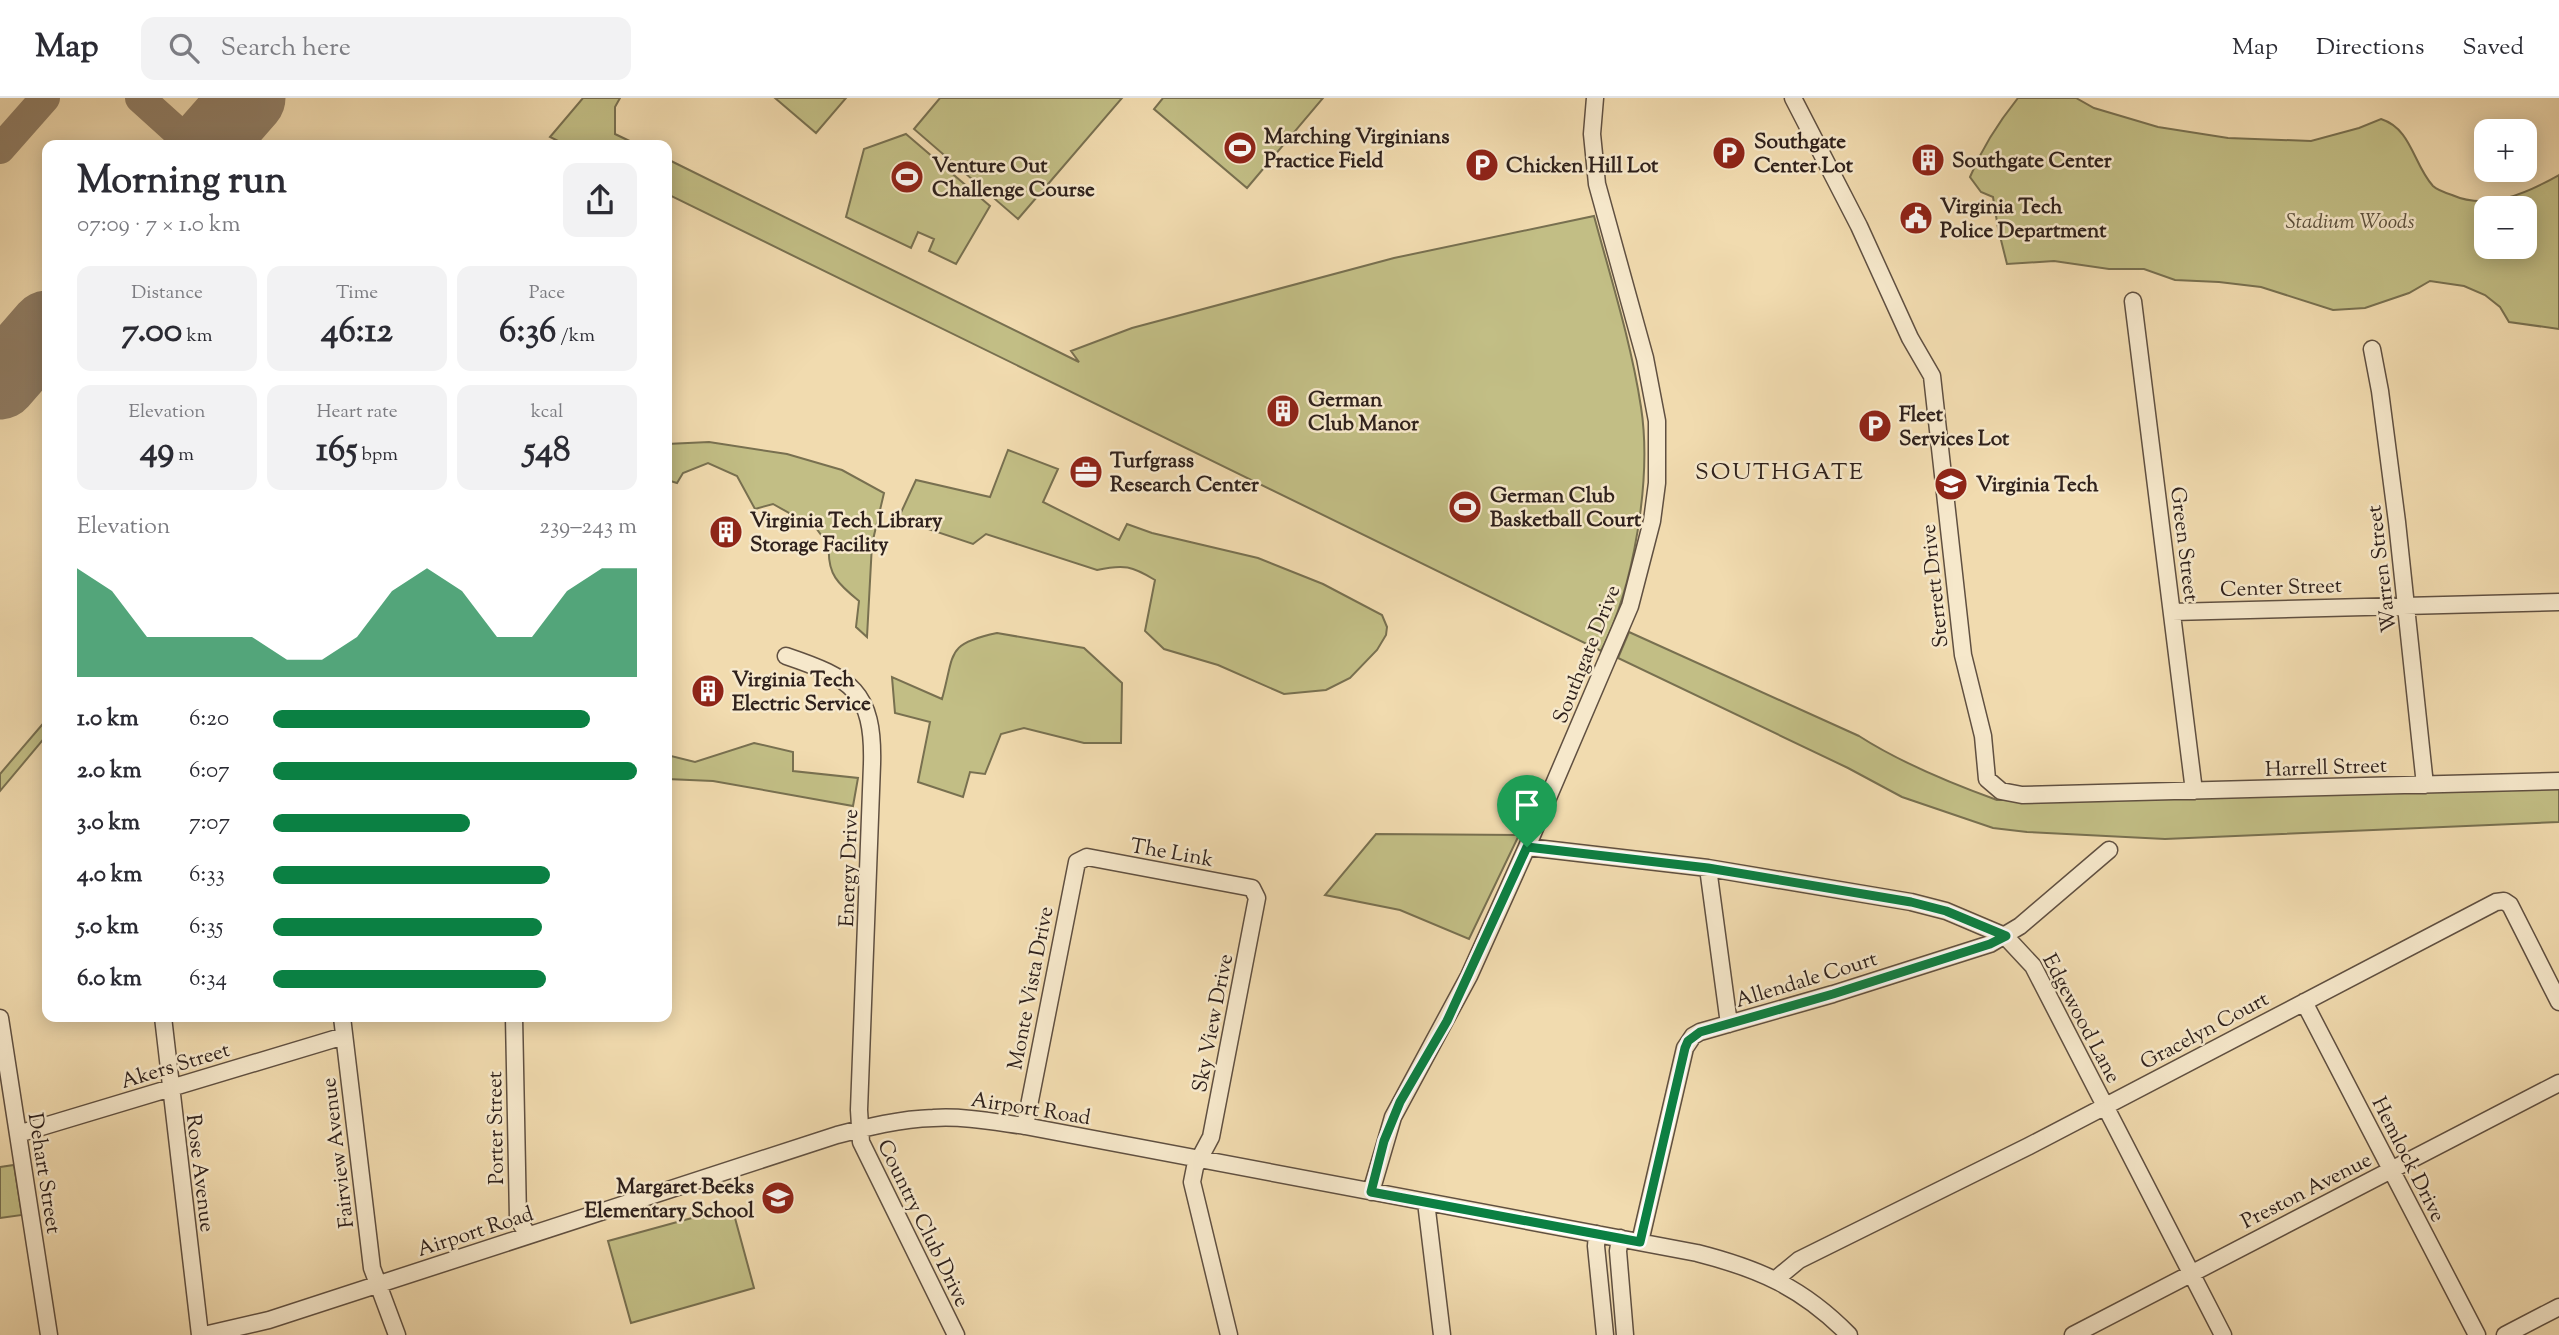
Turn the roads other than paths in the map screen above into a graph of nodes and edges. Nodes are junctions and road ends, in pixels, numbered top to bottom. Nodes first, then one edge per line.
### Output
1 (1595, 98) edge
2 (1793, 98) edge
3 (2133, 301) dead end
4 (2372, 349) dead end
5 (2559, 601) edge
6 (2407, 604) junction
7 (2172, 612) junction
8 (786, 656) dead end
9 (2559, 781) edge
10 (2425, 785) junction
11 (2094, 792) joint
12 (2194, 792) junction
13 (1527, 847) junction
14 (2109, 850) dead end
15 (1080, 860) joint
16 (1708, 868) junction
17 (1255, 892) joint
18 (2006, 936) junction
19 (2304, 1002) junction
20 (2559, 1002) edge
21 (0, 1018) edge
22 (164, 1022) edge
23 (343, 1022) edge
24 (514, 1022) edge
25 (1729, 1024) junction
26 (344, 1036) junction
27 (2559, 1083) edge
28 (171, 1089) junction
29 (2105, 1105) junction
30 (1025, 1126) junction
31 (859, 1129) junction
32 (18, 1133) junction
33 (1200, 1160) junction
34 (2392, 1169) junction
35 (1371, 1192) junction
36 (1426, 1202) junction
37 (1597, 1234) junction
38 (528, 1236) junction
39 (1620, 1238) junction
40 (1640, 1242) junction
41 (2191, 1273) junction
42 (1776, 1279) junction
43 (377, 1284) junction
44 (2559, 1307) edge
45 (270, 1327) edge
46 (49, 1335) edge
47 (202, 1335) edge
48 (397, 1335) edge
49 (956, 1335) edge
50 (1229, 1335) edge
51 (1441, 1335) edge
52 (1605, 1335) edge
53 (1625, 1335) edge
54 (1849, 1335) edge
55 (2073, 1335) edge
56 (2223, 1335) edge
57 (2477, 1335) edge
58 (2505, 1335) edge

1 - 13 street, Southgate Drive
2 - 11 street, Sterrett Drive
3 - 7 street, Green Street
4 - 6 street, Warren Street
5 - 6 street, Center Street
6 - 7 street, Center Street
6 - 10 street, Warren Street
7 - 12 street, Green Street
8 - 31 street, Energy Drive
9 - 10 street, Harrell Street
10 - 12 street, Harrell Street
11 - 12 street, Harrell Street
13 - 16 street, Edgewood Lane
13 - 35 street, Southgate Drive
14 - 18 street, Allendale Court
15 - 17 street, The Link
15 - 30 street, Monte Vista Drive
16 - 18 street, Edgewood Lane
16 - 25 street
17 - 33 street, Sky View Drive
18 - 25 street, Allendale Court
18 - 29 street, Edgewood Lane
19 - 20 street, Gracelyn Court
19 - 29 street, Gracelyn Court
19 - 34 street, Hemlock Drive
21 - 32 street, Dehart Street
22 - 28 street, Rose Avenue
23 - 26 street, Fairview Avenue
24 - 38 street, Porter Street
25 - 40 street, Allendale Court
26 - 28 street, Akers Street
26 - 43 street, Fairview Avenue
27 - 34 street, Preston Avenue
28 - 32 street, Akers Street
28 - 47 street, Rose Avenue
29 - 41 street, Edgewood Lane
29 - 42 street, Gracelyn Court
30 - 31 street, Airport Road
30 - 33 street, Airport Road
31 - 38 street, Airport Road
31 - 49 street, Country Club Drive
32 - 46 street, Dehart Street
33 - 35 street, Airport Road
33 - 50 street, Sky View Drive
34 - 41 street, Preston Avenue
34 - 57 street, Hemlock Drive
35 - 36 street, Airport Road
36 - 37 street, Airport Road
36 - 51 street
37 - 39 street, Airport Road
37 - 52 street
38 - 43 street, Airport Road
39 - 40 street, Airport Road
39 - 53 street
40 - 42 street, Airport Road
41 - 55 street, Preston Avenue
41 - 56 street, Edgewood Lane
42 - 54 street, Airport Road
43 - 45 street, Airport Road
43 - 48 street, Fairview Avenue
44 - 58 street
45 - 47 street, Airport Road

